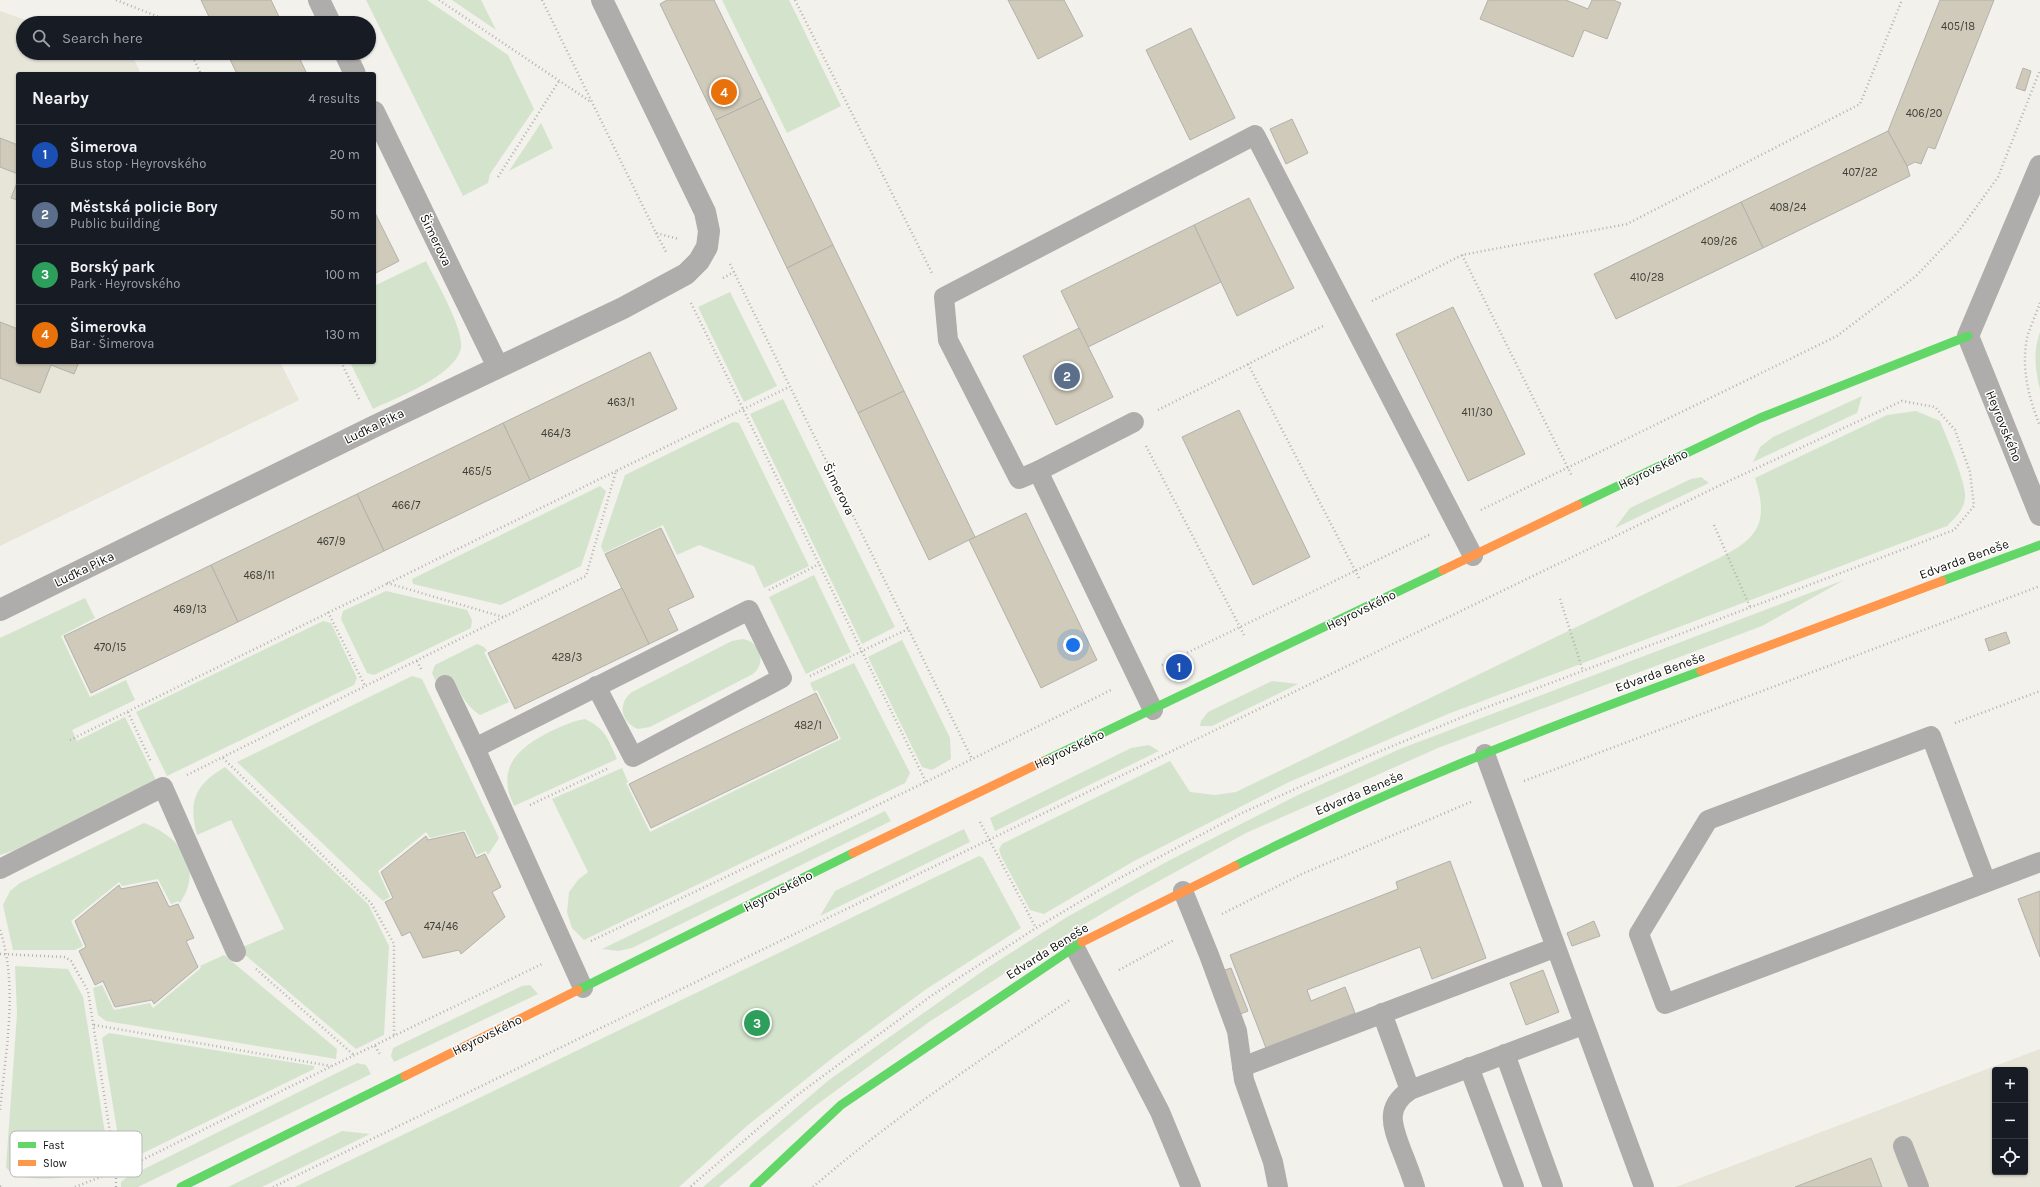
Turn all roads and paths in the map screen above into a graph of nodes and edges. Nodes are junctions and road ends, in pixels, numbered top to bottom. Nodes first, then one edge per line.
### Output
1 (116, 0) edge
2 (319, 0) edge
3 (439, 0) edge
4 (542, 0) edge
5 (602, 0) edge
6 (795, 0) edge
7 (1902, 0) edge
8 (156, 16) edge
9 (327, 16) edge
10 (194, 60) edge
11 (348, 60) edge
12 (2040, 70) edge
13 (200, 72) edge
14 (354, 72) edge
15 (559, 81) junction
16 (593, 104) junction
17 (376, 116) edge
18 (2040, 166) edge
19 (498, 177) dead end
20 (656, 233) junction
21 (707, 247) junction
22 (1462, 254) junction
23 (678, 278) junction
24 (944, 297) junction
25 (2040, 303) edge
26 (1347, 313) junction
27 (1968, 336) junction
28 (342, 364) edge
29 (1248, 364) junction
30 (498, 367) junction
31 (790, 387) junction
32 (743, 410) junction
33 (1134, 422) junction
34 (2040, 426) edge
35 (373, 427) junction
36 (1568, 467) junction
37 (616, 471) junction
38 (1038, 471) junction
39 (1970, 472) dead end
40 (1585, 502) junction
41 (2040, 515) edge
42 (1456, 522) junction
43 (1714, 525) dead end
44 (2040, 546) edge
45 (1473, 556) junction
46 (819, 564) junction
47 (1355, 572) junction
48 (387, 583) junction
49 (2040, 586) edge
50 (1560, 599) dead end
51 (1373, 604) junction
52 (1750, 607) dead end
53 (0, 610) edge
54 (750, 610) junction
55 (328, 612) junction
56 (503, 617) junction
57 (1241, 627) junction
58 (908, 629) junction
59 (861, 652) junction
60 (1258, 660) junction
61 (1583, 670) dead end
62 (782, 678) junction
63 (1137, 678) junction
64 (445, 685) dead end
65 (365, 686) junction
66 (596, 686) junction
67 (2040, 691) edge
68 (1153, 710) junction
69 (128, 712) junction
70 (1931, 736) junction
71 (70, 740) dead end
72 (475, 748) junction
73 (1485, 754) junction
74 (633, 756) junction
75 (223, 758) junction
76 (971, 759) junction
77 (926, 782) junction
78 (163, 787) junction
79 (986, 788) junction
80 (1498, 791) junction
81 (967, 797) junction
82 (940, 810) junction
83 (505, 816) junction
84 (990, 840) junction
85 (2040, 862) edge
86 (0, 869) edge
87 (1986, 882) junction
88 (1183, 891) junction
89 (1198, 926) junction
90 (1036, 928) dead end
91 (0, 930) edge
92 (1074, 946) junction
93 (1554, 948) junction
94 (236, 952) joint
95 (566, 953) junction
96 (0, 954) edge
97 (5, 955) junction
98 (1094, 984) junction
99 (583, 988) junction
100 (1382, 1013) junction
101 (1583, 1025) junction
102 (94, 1026) junction
103 (394, 1037) junction
104 (1505, 1054) junction
105 (355, 1056) junction
106 (332, 1066) junction
107 (1242, 1067) junction
108 (1469, 1067) junction
109 (1410, 1090) junction
110 (0, 1112) edge
111 (110, 1131) edge
112 (1903, 1146) dead end
113 (142, 1160) edge
114 (100, 1177) edge
115 (74, 1187) edge
116 (181, 1187) edge
117 (273, 1187) edge
118 (754, 1187) edge
119 (813, 1187) edge
120 (1191, 1187) edge
121 (1278, 1187) edge
122 (1416, 1187) edge
123 (1514, 1187) edge
124 (1553, 1187) edge
125 (1644, 1187) edge
126 (1919, 1187) edge

1 - 8 path
2 - 9 street
3 - 15 path
4 - 16 path
5 - 21 street, Luďka Pika
6 - 24 path
7 - 22 path
10 - 13 path
11 - 14 street
12 - 36 path
15 - 16 path
15 - 19 path
16 - 20 path
17 - 30 street, Šimerova
18 - 27 street
20 - 21 path, Šimerova
20 - 23 path
21 - 23 street, Luďka Pika
21 - 31 path, Šimerova
22 - 26 path
22 - 36 path
23 - 30 street, Luďka Pika
23 - 32 path
24 - 26 lane
24 - 38 lane
25 - 34 path
26 - 29 path
26 - 42 lane
27 - 40 street, Heyrovského
27 - 41 street, Heyrovského
28 - 35 path
29 - 33 path
29 - 47 path
30 - 35 street, Luďka Pika
31 - 32 path
31 - 58 path, Šimerova
32 - 37 path
32 - 46 path
33 - 38 lane
33 - 57 path
35 - 53 street, Luďka Pika
36 - 40 path
36 - 42 path
37 - 48 path
37 - 56 path
38 - 63 lane
39 - 84 path
40 - 45 street, Heyrovského
42 - 45 lane
42 - 47 path
43 - 52 path
44 - 73 street, Edvarda Beneše
45 - 51 street, Heyrovského
46 - 54 path
46 - 59 path
47 - 51 path
47 - 57 path
48 - 55 path
48 - 56 path
49 - 80 path
50 - 61 path
51 - 60 street, Heyrovského
54 - 62 lane
54 - 66 lane
55 - 65 path
55 - 69 path
56 - 65 path
57 - 60 path
57 - 63 path
58 - 59 path
58 - 76 path, Šimerova
59 - 62 path
59 - 77 path
60 - 68 street, Heyrovského
62 - 74 lane
63 - 68 lane
63 - 76 path
64 - 72 lane
65 - 75 path
66 - 72 lane
66 - 74 lane
67 - 70 path
68 - 79 street, Heyrovského
69 - 71 path
69 - 78 path
70 - 87 lane
70 - 87 lane
72 - 83 lane
73 - 80 lane
73 - 88 street, Edvarda Beneše
74 - 83 path
75 - 78 path
75 - 103 path
76 - 77 path
76 - 79 path, Šimerova
77 - 82 path
77 - 95 path
78 - 86 lane
78 - 94 lane
79 - 81 street, Heyrovského
80 - 89 path
80 - 93 lane
81 - 82 street, Heyrovského
81 - 84 path
82 - 99 street, Heyrovského
83 - 95 lane
84 - 90 path
84 - 117 path
85 - 87 lane
88 - 89 lane
88 - 92 street, Edvarda Beneše
89 - 98 path
89 - 107 lane
91 - 97 path
92 - 98 lane
92 - 118 street, Edvarda Beneše
93 - 100 lane
93 - 101 lane
94 - 105 path
95 - 99 lane
95 - 103 path
96 - 97 path
97 - 102 path
97 - 110 path
98 - 119 path
98 - 120 lane
99 - 116 street, Heyrovského
100 - 107 lane
100 - 109 lane
101 - 104 lane
101 - 125 lane
102 - 106 path
102 - 111 path
103 - 105 path
104 - 108 lane
104 - 124 lane
105 - 106 path
106 - 113 path
107 - 121 lane
108 - 109 lane
108 - 123 lane
109 - 122 lane
112 - 126 lane
114 - 115 path

